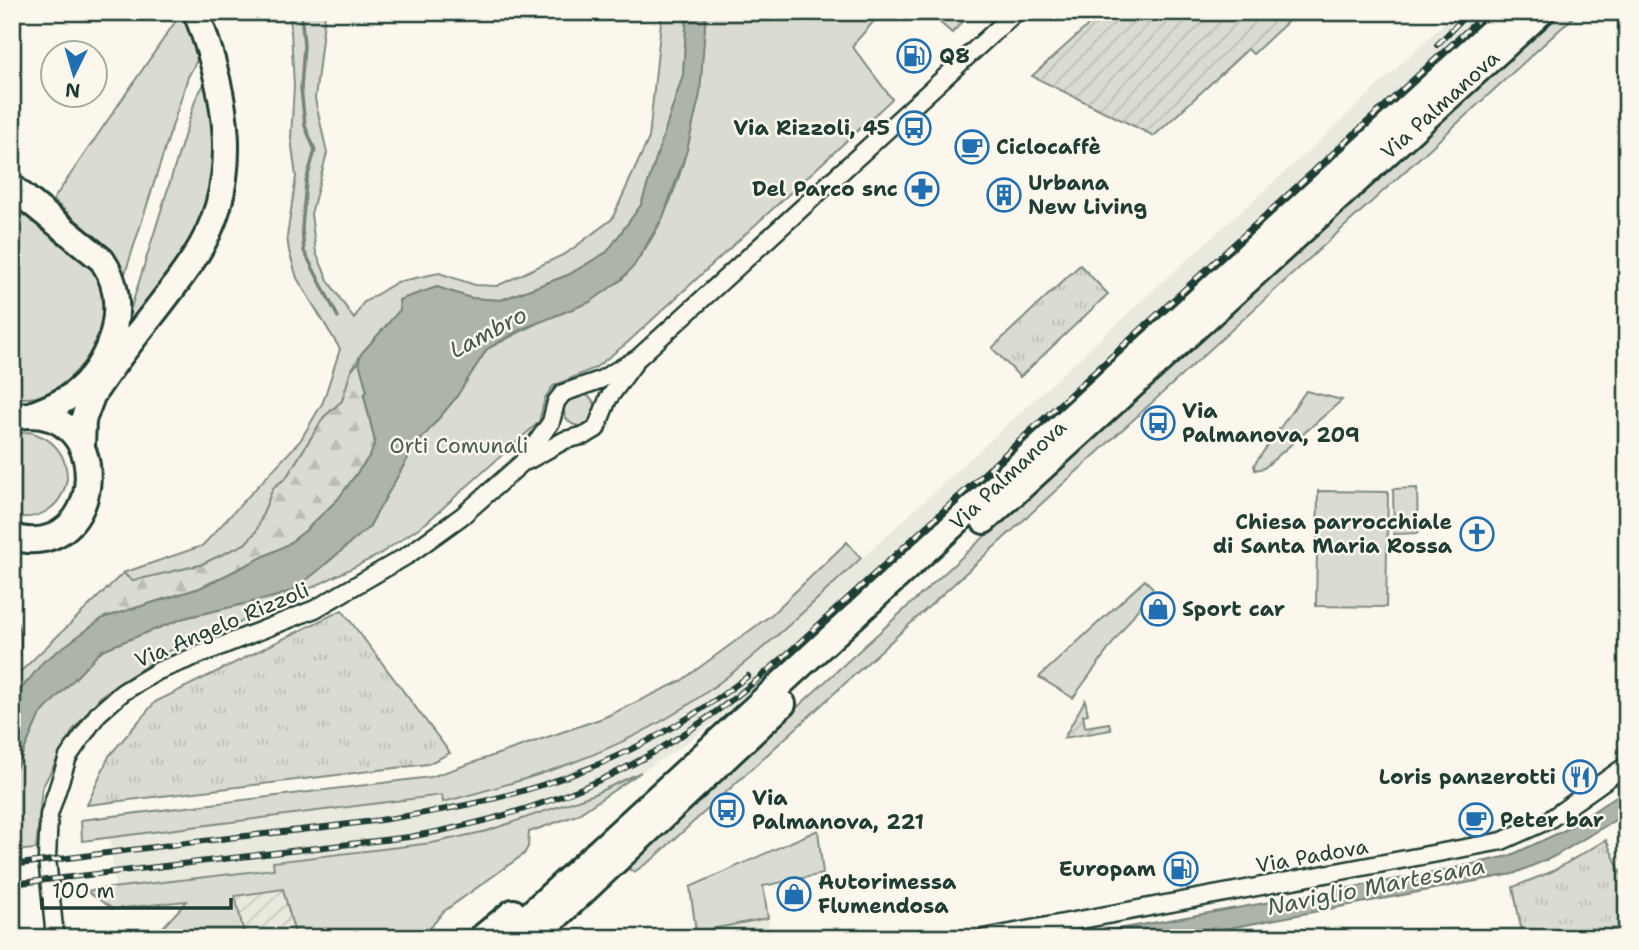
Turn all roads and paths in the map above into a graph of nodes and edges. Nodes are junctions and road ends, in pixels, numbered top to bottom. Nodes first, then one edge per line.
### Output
1 (196, 12) edge
2 (1016, 12) edge
3 (1512, 12) edge
4 (1542, 12) edge
5 (12, 187) edge
6 (638, 358) junction
7 (578, 387) junction
8 (554, 411) junction
9 (603, 413) junction
10 (21, 416) edge
11 (579, 436) junction
12 (82, 446) junction
13 (522, 463) junction
14 (12, 537) edge
15 (1627, 765) edge
16 (577, 868) junction
17 (55, 938) edge
18 (481, 938) edge
19 (504, 938) edge
20 (534, 938) edge
21 (984, 938) edge

1 - 12 highway
2 - 6 street, Via Angelo Rizzoli
3 - 16 highway, Via Palmanova
4 - 20 highway, Via Palmanova
5 - 10 highway
6 - 7 street, Via Angelo Rizzoli
6 - 9 street, Via Angelo Rizzoli
7 - 8 street, Via Angelo Rizzoli
7 - 9 street
8 - 11 street
8 - 13 street, Via Angelo Rizzoli
9 - 11 street, Via Angelo Rizzoli
10 - 12 highway
11 - 13 street, Via Angelo Rizzoli
12 - 14 highway
13 - 17 street, Via Angelo Rizzoli
15 - 21 street, Via Padova
16 - 18 highway
16 - 19 highway, Via Palmanova

